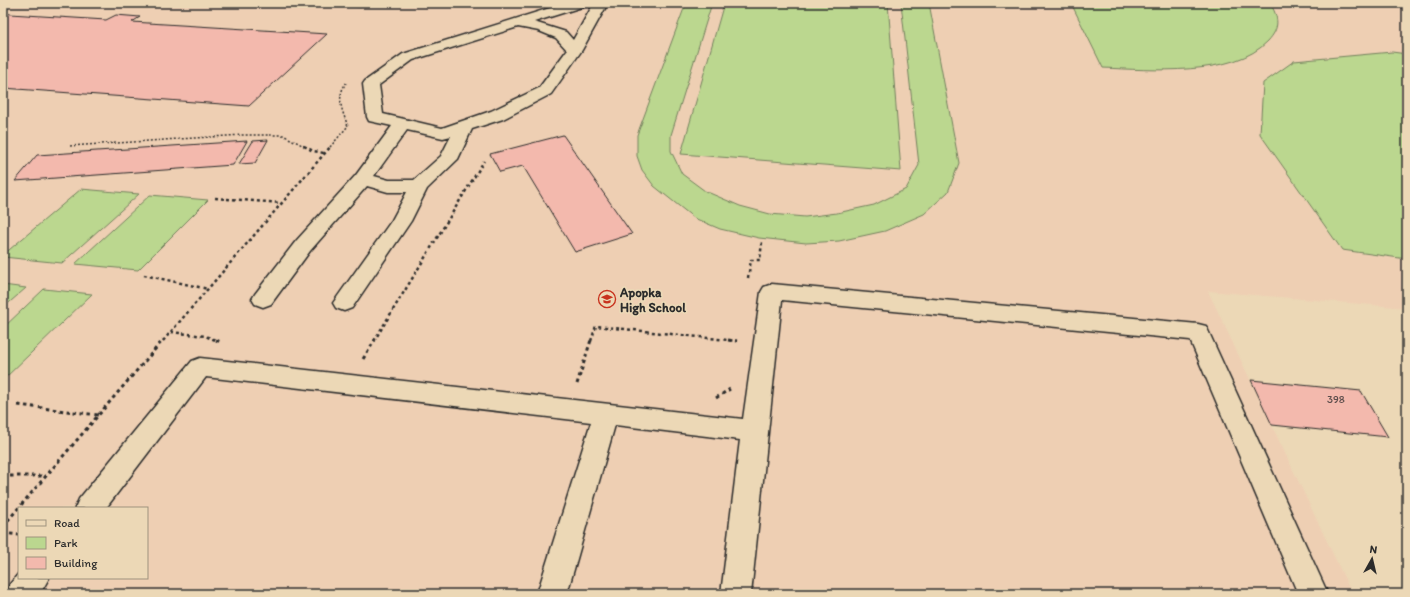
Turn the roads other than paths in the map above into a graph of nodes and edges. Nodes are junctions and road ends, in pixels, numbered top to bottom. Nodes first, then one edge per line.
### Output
1 (580, 3) edge
2 (601, 3) edge
3 (516, 23) junction
4 (575, 50) junction
5 (402, 124) junction
6 (464, 127) junction
7 (363, 179) junction
8 (419, 186) junction
9 (263, 299) dead end
10 (344, 303) dead end
11 (606, 414) junction
12 (754, 431) junction
13 (90, 507) edge
14 (33, 579) edge
15 (21, 594) edge
16 (552, 594) edge
17 (736, 594) edge
18 (1313, 594) edge

1 - 3 lane
2 - 4 lane
3 - 4 lane
3 - 5 lane
4 - 6 lane
5 - 6 lane
5 - 7 lane
6 - 8 lane
7 - 8 lane
7 - 9 lane
8 - 10 lane
11 - 12 lane
11 - 13 lane
11 - 16 lane
12 - 17 lane
12 - 18 lane
14 - 15 lane

